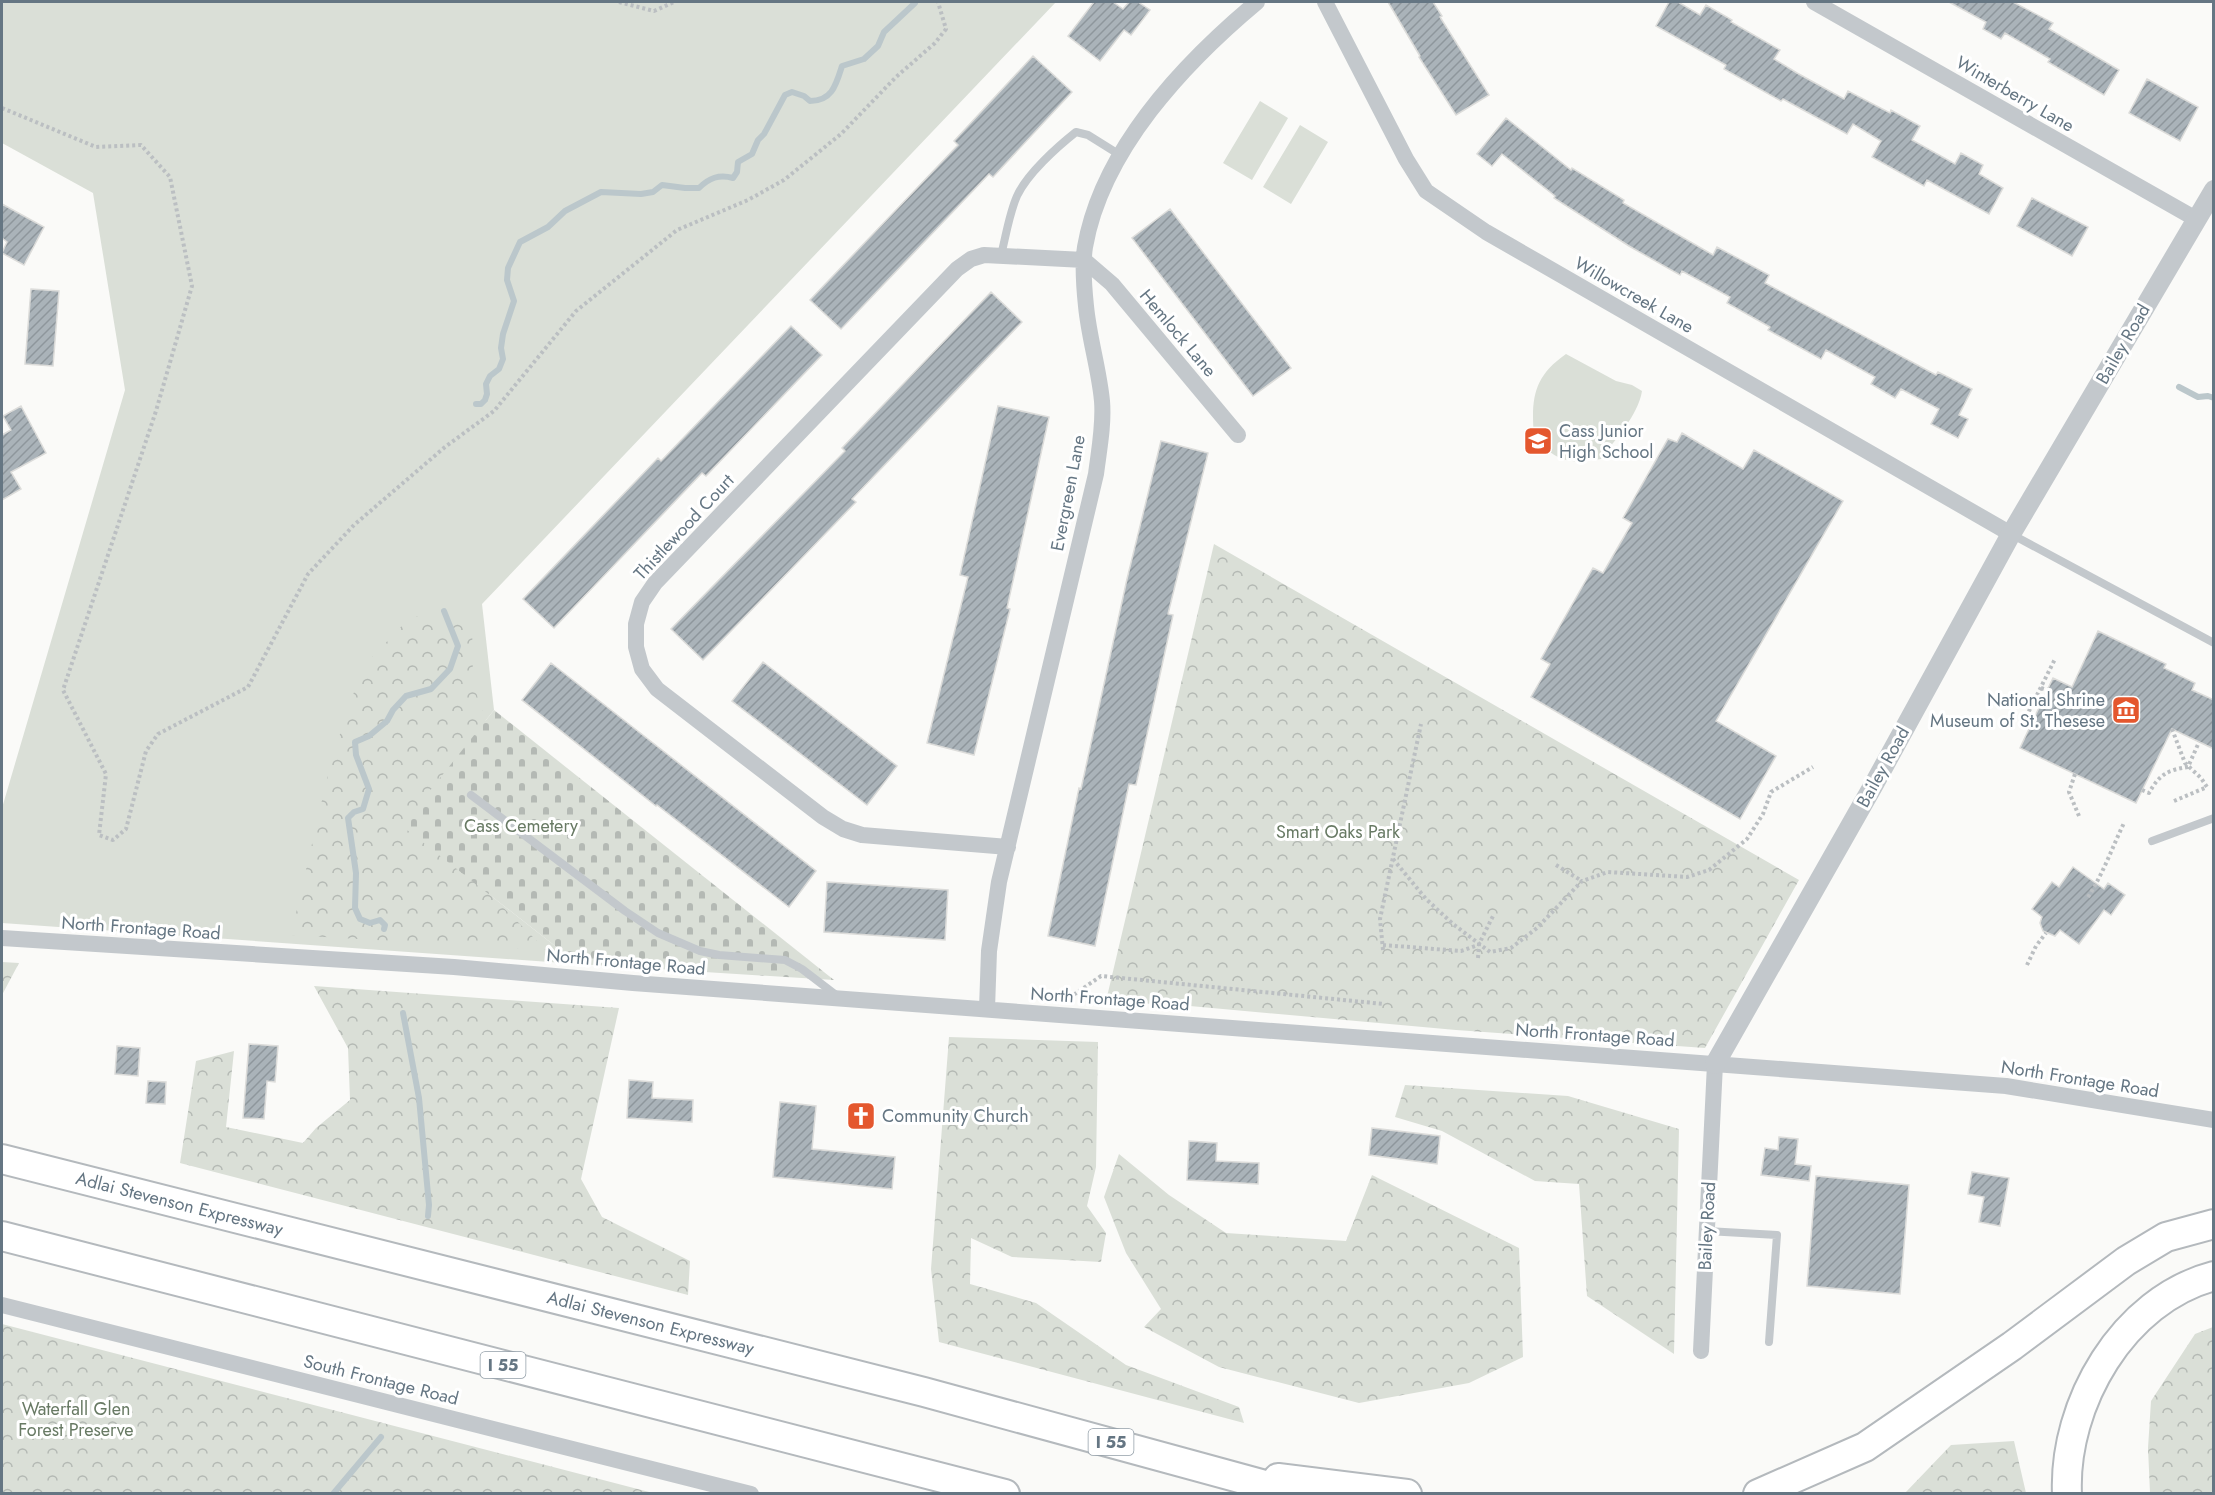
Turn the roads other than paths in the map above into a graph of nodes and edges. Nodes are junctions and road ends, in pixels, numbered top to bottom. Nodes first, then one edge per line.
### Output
1 (1257, 2) edge
2 (1325, 2) edge
3 (1814, 2) edge
4 (1120, 155) junction
5 (2214, 190) edge
6 (2196, 219) junction
7 (1001, 255) junction
8 (1084, 260) junction
9 (1238, 435) dead end
10 (2011, 534) junction
11 (2214, 643) edge
12 (471, 795) dead end
13 (2214, 818) edge
14 (2152, 841) dead end
15 (1008, 847) junction
16 (2, 938) edge
17 (838, 997) junction
18 (987, 1009) junction
19 (1715, 1064) junction
20 (2214, 1119) edge
21 (2, 1159) edge
22 (2214, 1224) edge
23 (1707, 1231) junction
24 (2, 1236) edge
25 (2214, 1276) edge
26 (2, 1305) edge
27 (1769, 1342) dead end
28 (1701, 1351) dead end
29 (1219, 1472) junction
30 (751, 1494) edge
31 (1005, 1494) edge
32 (1298, 1494) edge
33 (1407, 1494) edge
34 (1758, 1494) edge
35 (2067, 1494) edge

1 - 4 street, Evergreen Lane
2 - 10 street, Willowcreek Lane
3 - 6 street, Winterberry Lane
4 - 7 lane
4 - 8 street, Evergreen Lane
5 - 6 street, Bailey Road
6 - 10 street, Bailey Road
7 - 8 street, Thistlewood Court
7 - 15 street, Thistlewood Court
8 - 9 street, Hemlock Lane
8 - 15 street, Evergreen Lane
10 - 11 lane
10 - 19 street, Bailey Road
12 - 17 lane
13 - 14 lane
15 - 18 street, Evergreen Lane
16 - 17 street, North Frontage Road
17 - 18 street, North Frontage Road
18 - 19 street, North Frontage Road
19 - 20 street, North Frontage Road
19 - 23 street, Bailey Road
21 - 29 highway, Adlai Stevenson Expressway / I 55
22 - 34 highway
23 - 27 lane
23 - 28 street, Bailey Road
24 - 31 highway, I 55
25 - 35 highway
26 - 30 street, South Frontage Road
29 - 32 highway, Adlai Stevenson Expressway / I 55
29 - 33 highway

